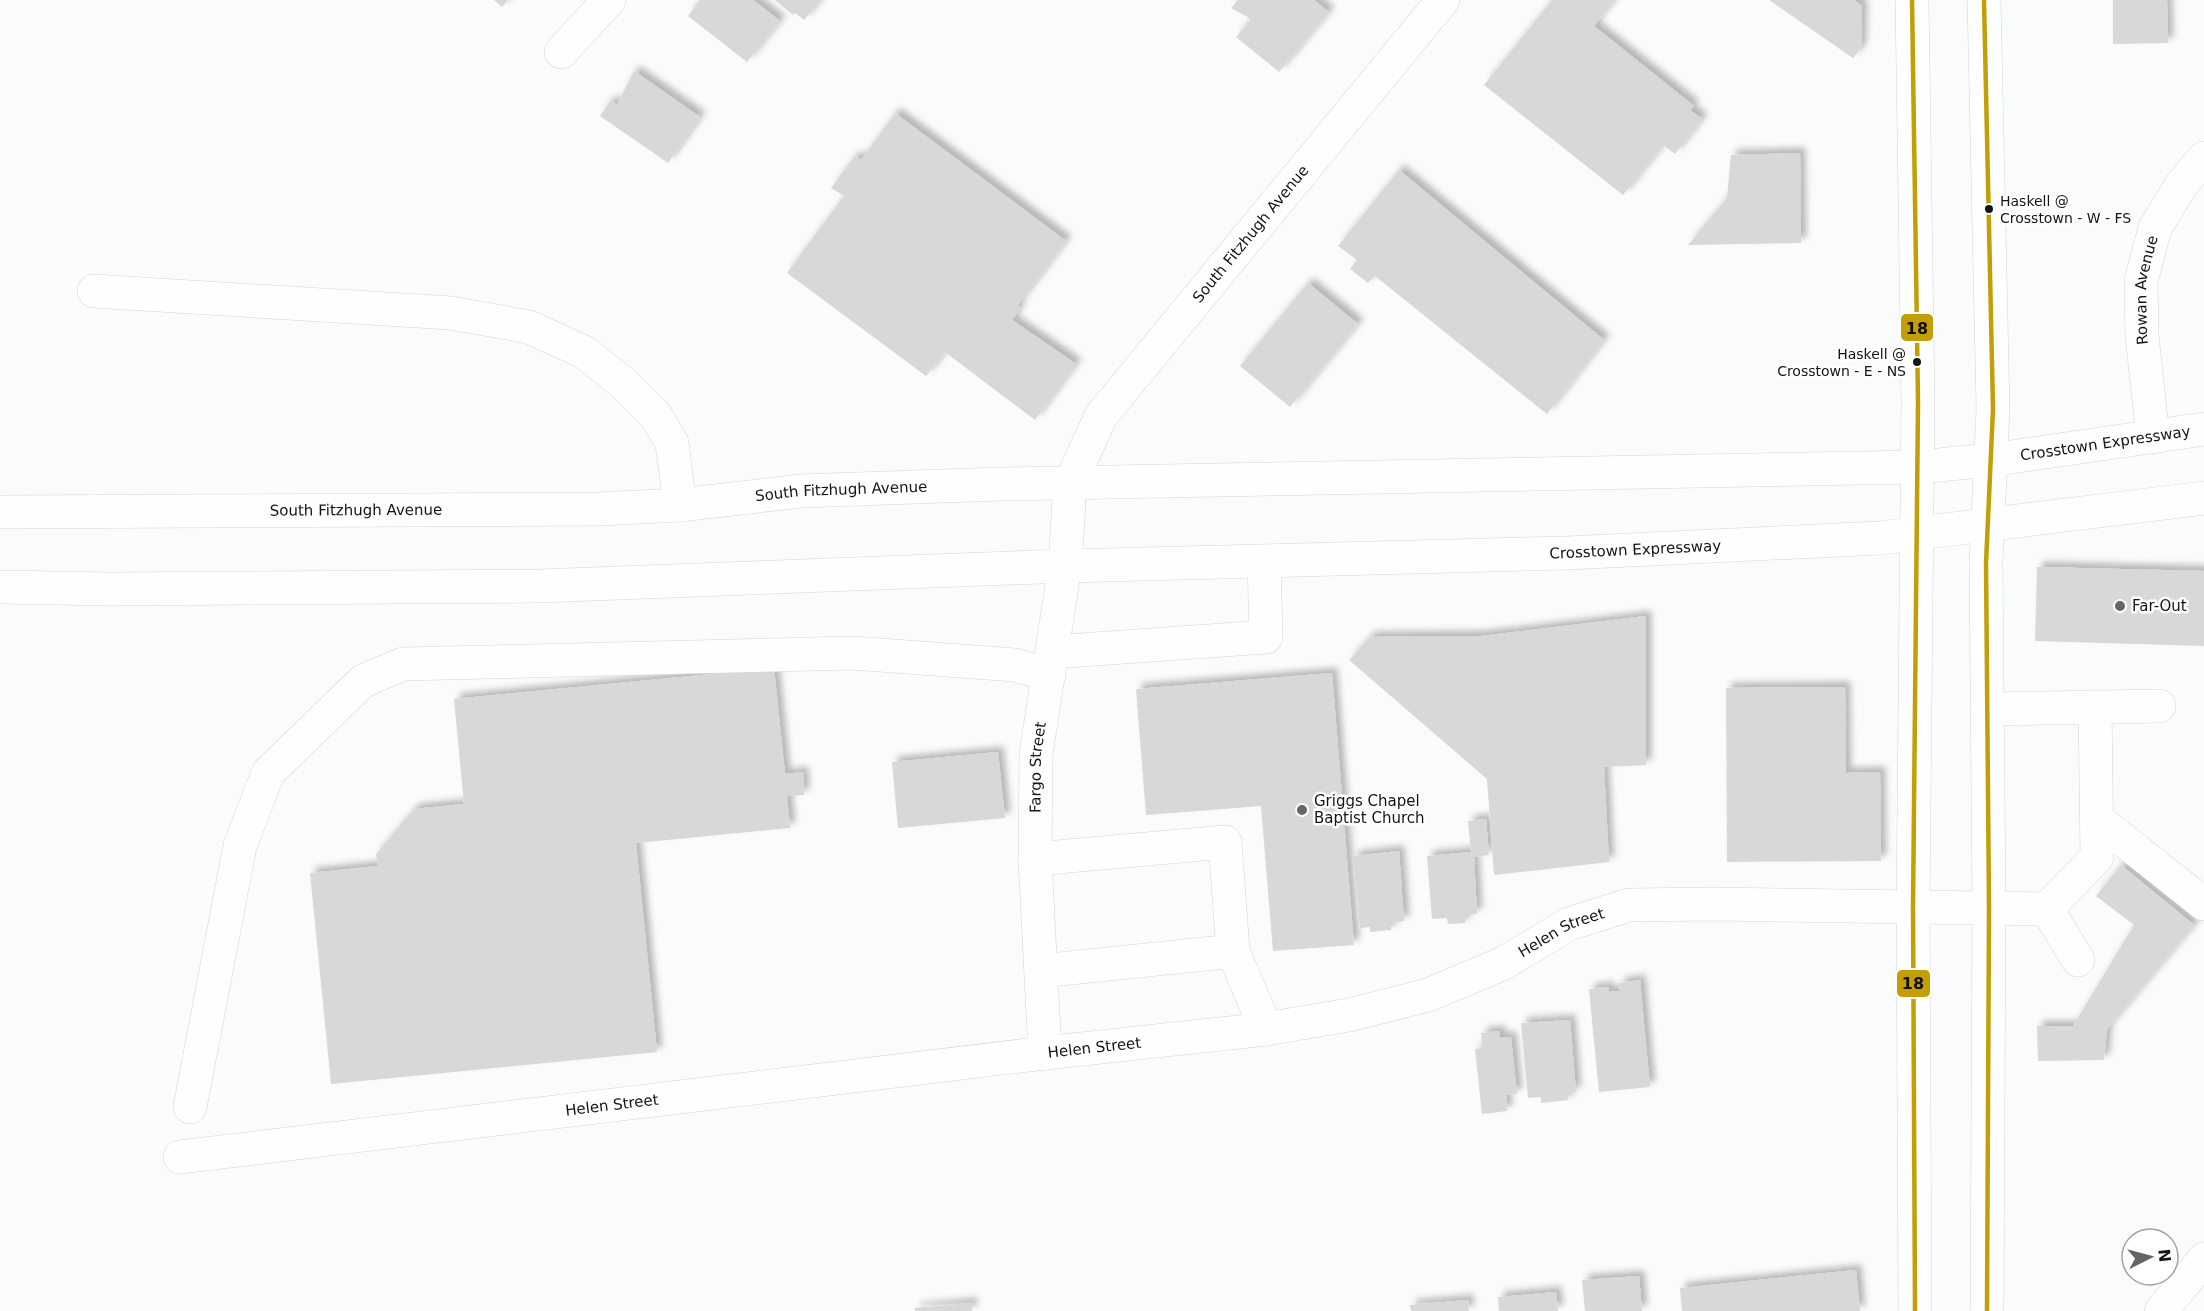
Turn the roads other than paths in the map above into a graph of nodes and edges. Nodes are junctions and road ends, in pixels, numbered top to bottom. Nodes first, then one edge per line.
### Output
1 (609, 0) edge
2 (1443, 0) edge
3 (1912, 0) edge
4 (1984, 0) edge
5 (561, 52) dead end
6 (2204, 158) edge
7 (94, 291) dead end
8 (2204, 429) edge
9 (2153, 437) junction
10 (1990, 460) junction
11 (1918, 468) junction
12 (1070, 484) junction
13 (2204, 498) edge
14 (680, 505) junction
15 (0, 512) edge
16 (1988, 526) junction
17 (1916, 535) junction
18 (1264, 561) junction
19 (1065, 566) junction
20 (0, 587) edge
21 (1050, 663) junction
22 (2158, 706) dead end
23 (2095, 708) junction
24 (1987, 709) junction
25 (2097, 819) junction
26 (1035, 860) junction
27 (2204, 904) edge
28 (1913, 907) junction
29 (1989, 908) junction
30 (2047, 909) junction
31 (1233, 951) junction
32 (2078, 960) dead end
33 (1041, 971) junction
34 (1266, 1029) junction
35 (1045, 1053) junction
36 (190, 1107) dead end
37 (180, 1157) dead end
38 (2204, 1259) edge
39 (1915, 1311) edge
40 (1988, 1311) edge
41 (2161, 1311) edge

1 - 5 main road
2 - 12 main road, South Fitzhugh Avenue
3 - 11 main road
4 - 10 main road
6 - 9 main road, Rowan Avenue
7 - 14 main road
8 - 9 main road, Crosstown Expressway
9 - 10 main road, Crosstown Expressway
10 - 11 main road, Crosstown Expressway
10 - 16 main road
11 - 12 main road, Crosstown Expressway
11 - 17 main road
12 - 14 main road, South Fitzhugh Avenue
12 - 19 main road, Fargo Street
13 - 16 main road, Crosstown Expressway
14 - 15 main road, South Fitzhugh Avenue
16 - 17 main road, Crosstown Expressway
16 - 24 main road
17 - 18 main road, Crosstown Expressway
17 - 28 main road
18 - 19 main road, Crosstown Expressway
18 - 21 main road
19 - 20 main road
19 - 21 main road, Fargo Street
21 - 26 main road, Fargo Street
21 - 36 main road
22 - 23 main road
23 - 24 main road
23 - 25 main road
24 - 29 main road
25 - 27 main road
25 - 30 main road
26 - 31 main road
26 - 33 main road, Fargo Street
28 - 29 main road, Helen Street
28 - 34 main road, Helen Street
28 - 39 main road
29 - 30 main road, Helen Street
29 - 40 main road
30 - 32 main road
31 - 33 main road
31 - 34 main road
33 - 35 main road, Fargo Street
34 - 35 main road, Helen Street
35 - 37 main road, Helen Street
38 - 41 main road

